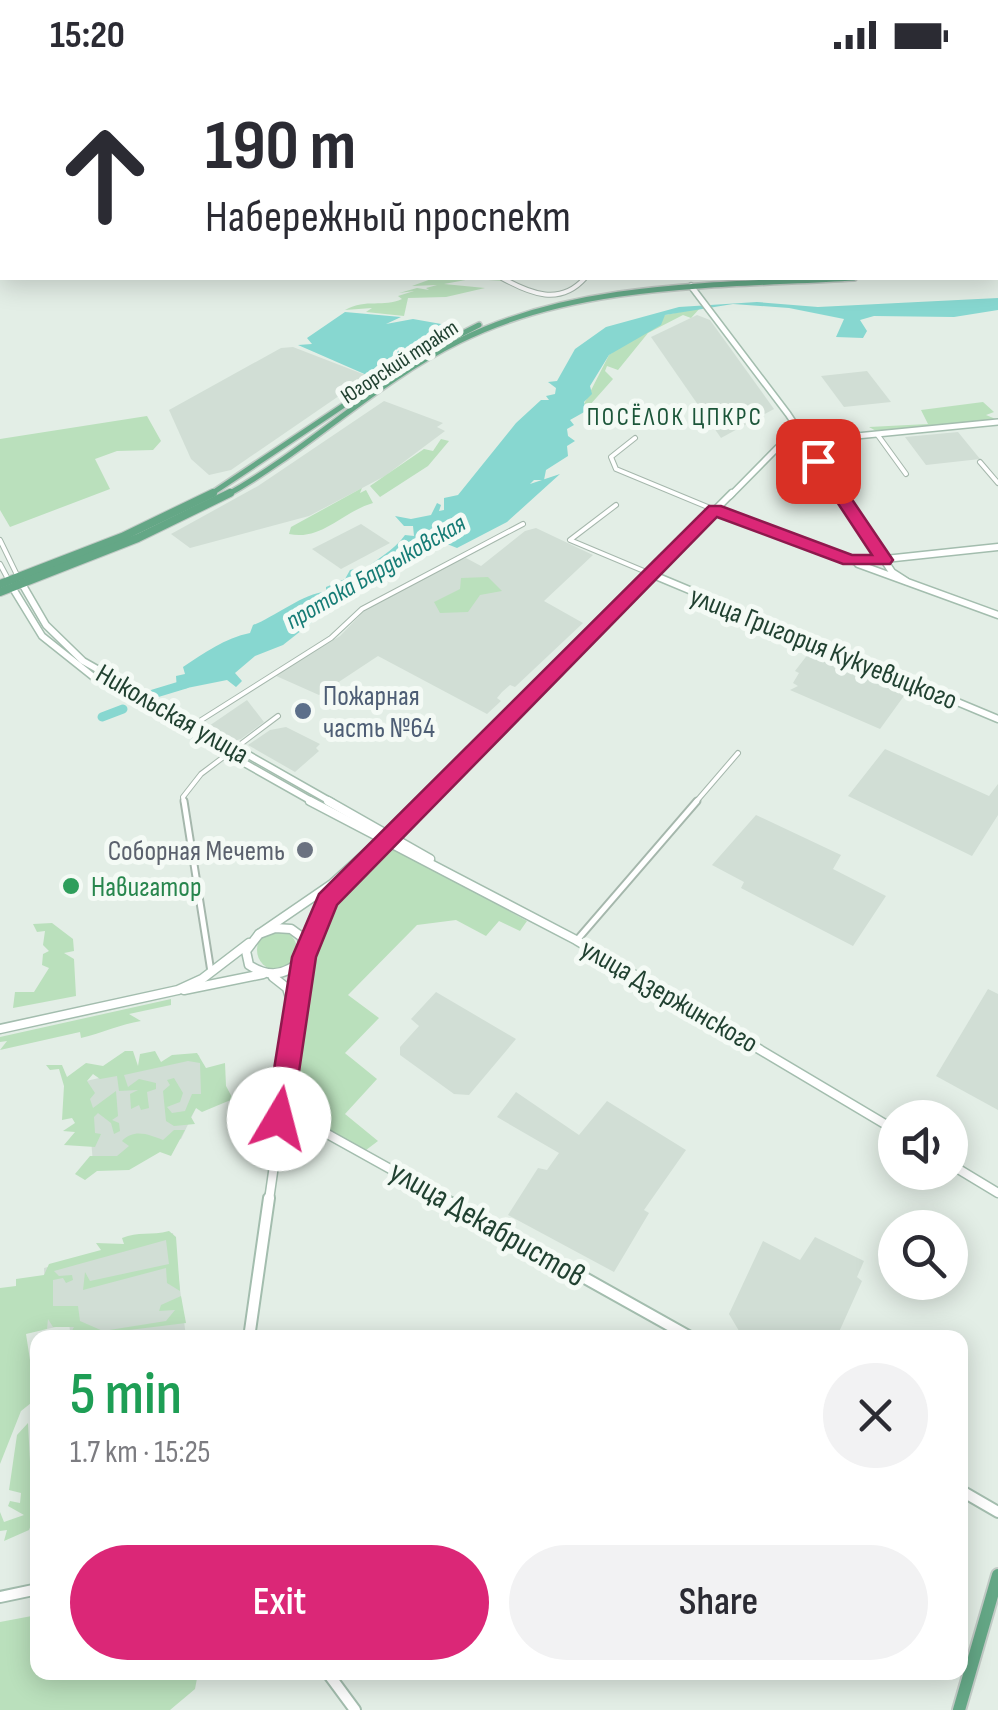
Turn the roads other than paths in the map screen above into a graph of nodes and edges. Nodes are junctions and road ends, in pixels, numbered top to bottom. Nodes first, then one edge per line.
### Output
1 (506, 280) edge
2 (583, 280) edge
3 (685, 280) edge
4 (778, 280) edge
5 (822, 280) edge
6 (693, 288) junction
7 (998, 422) edge
8 (797, 428) junction
9 (877, 434) junction
10 (635, 438) dead end
11 (822, 440) junction
12 (805, 441) junction
13 (782, 444) junction
14 (980, 462) dead end
15 (906, 474) dead end
16 (998, 482) edge
17 (616, 505) dead end
18 (715, 510) junction
19 (522, 524) dead end
20 (0, 540) edge
21 (998, 547) edge
22 (850, 560) junction
23 (884, 560) junction
24 (0, 564) edge
25 (651, 574) junction
26 (20, 580) junction
27 (906, 582) junction
28 (7, 584) edge
29 (0, 592) edge
30 (998, 615) edge
31 (124, 692) junction
32 (278, 716) dead end
33 (998, 718) edge
34 (187, 725) junction
35 (229, 751) junction
36 (738, 752) dead end
37 (387, 837) junction
38 (259, 934) junction
39 (576, 940) junction
40 (250, 943) junction
41 (305, 953) junction
42 (211, 972) junction
43 (266, 975) junction
44 (178, 990) junction
45 (293, 1014) junction
46 (0, 1029) edge
47 (279, 1119) junction
48 (878, 1120) edge
49 (968, 1175) edge
50 (998, 1193) edge
51 (250, 1330) edge
52 (678, 1330) edge
53 (968, 1495) edge
54 (998, 1512) edge
55 (998, 1575) edge
56 (30, 1591) edge
57 (0, 1597) edge
58 (968, 1679) edge
59 (332, 1680) edge
60 (968, 1680) edge
61 (355, 1710) edge
62 (959, 1710) edge

1 - 2 street
3 - 6 street
4 - 6 main road, Югорский тракт
5 - 6 main road, Югорский тракт
6 - 8 main road
6 - 26 main road, Югорский тракт
7 - 9 main road
8 - 11 main road
8 - 12 main road
8 - 13 main road
9 - 11 main road
9 - 15 street
10 - 18 street
11 - 12 main road
12 - 13 main road
12 - 23 main road
13 - 18 main road
14 - 16 street
17 - 25 street
18 - 22 main road
18 - 25 main road
19 - 34 street
20 - 26 street, Никольская улица
21 - 23 main road
22 - 23 main road
22 - 27 main road
23 - 27 main road
24 - 28 street, Никольская улица
25 - 33 main road, улица Григория Кукуевицкого
25 - 37 main road
26 - 28 main road, Югорский тракт
26 - 31 main road, Никольская улица
27 - 30 main road
28 - 29 main road, Югорский тракт
28 - 31 main road, Никольская улица
31 - 34 main road, Никольская улица
32 - 35 street
34 - 35 main road, Никольская улица
35 - 37 main road, Никольская улица
35 - 42 street
36 - 39 street
37 - 38 main road
37 - 39 main road, улица Дзержинского
37 - 41 main road
38 - 40 main road
38 - 41 main road
39 - 48 main road, улица Дзержинского
40 - 42 main road
40 - 43 main road
41 - 43 main road
41 - 45 main road
42 - 44 main road
43 - 44 main road
43 - 45 main road
44 - 46 main road
45 - 47 main road
47 - 51 main road
47 - 52 main road, улица Декабристов
49 - 50 main road
53 - 54 main road
55 - 58 main road
56 - 57 main road
59 - 61 main road
60 - 62 main road

